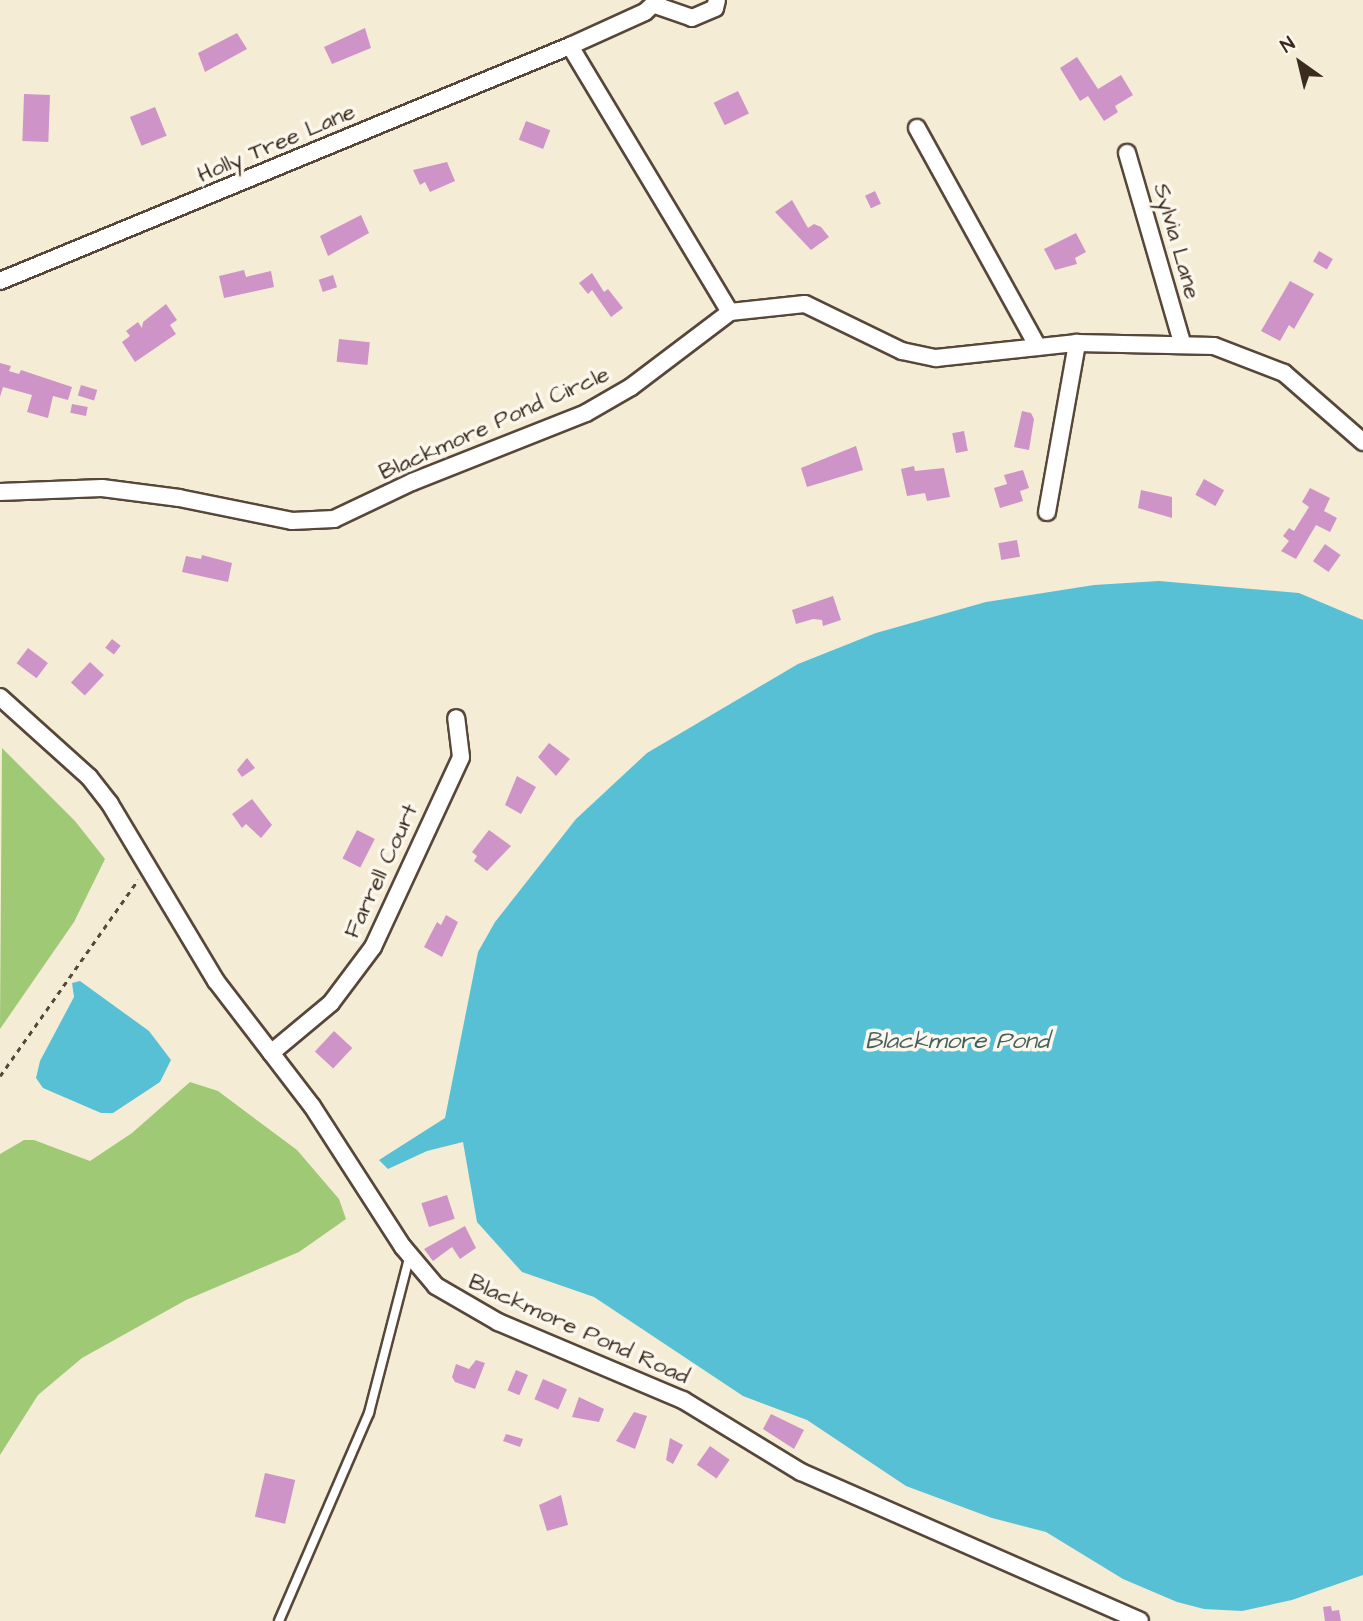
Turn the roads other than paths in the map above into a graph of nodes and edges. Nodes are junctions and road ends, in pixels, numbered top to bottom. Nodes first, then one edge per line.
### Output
1 (717, 0) edge
2 (657, 2) edge
3 (570, 46) junction
4 (917, 128) dead end
5 (1127, 153) dead end
6 (0, 281) edge
7 (730, 312) junction
8 (1182, 342) junction
9 (1077, 343) junction
10 (1038, 347) junction
11 (1363, 442) edge
12 (0, 492) edge
13 (1047, 512) dead end
14 (0, 697) edge
15 (456, 718) dead end
16 (271, 1053) junction
17 (410, 1255) junction
18 (279, 1621) edge
19 (1140, 1621) edge

1 - 2 street, Holly Tree Lane
2 - 3 street, Holly Tree Lane
3 - 6 street, Holly Tree Lane
3 - 7 street
4 - 10 street
5 - 8 street, Sylvia Lane
7 - 10 street
7 - 12 street, Blackmore Pond Circle
8 - 9 street
8 - 11 street
9 - 10 street
9 - 13 street
14 - 16 street, Blackmore Pond Road
15 - 16 street, Farrell Court
16 - 17 street, Blackmore Pond Road
17 - 18 lane
17 - 19 street, Blackmore Pond Road

